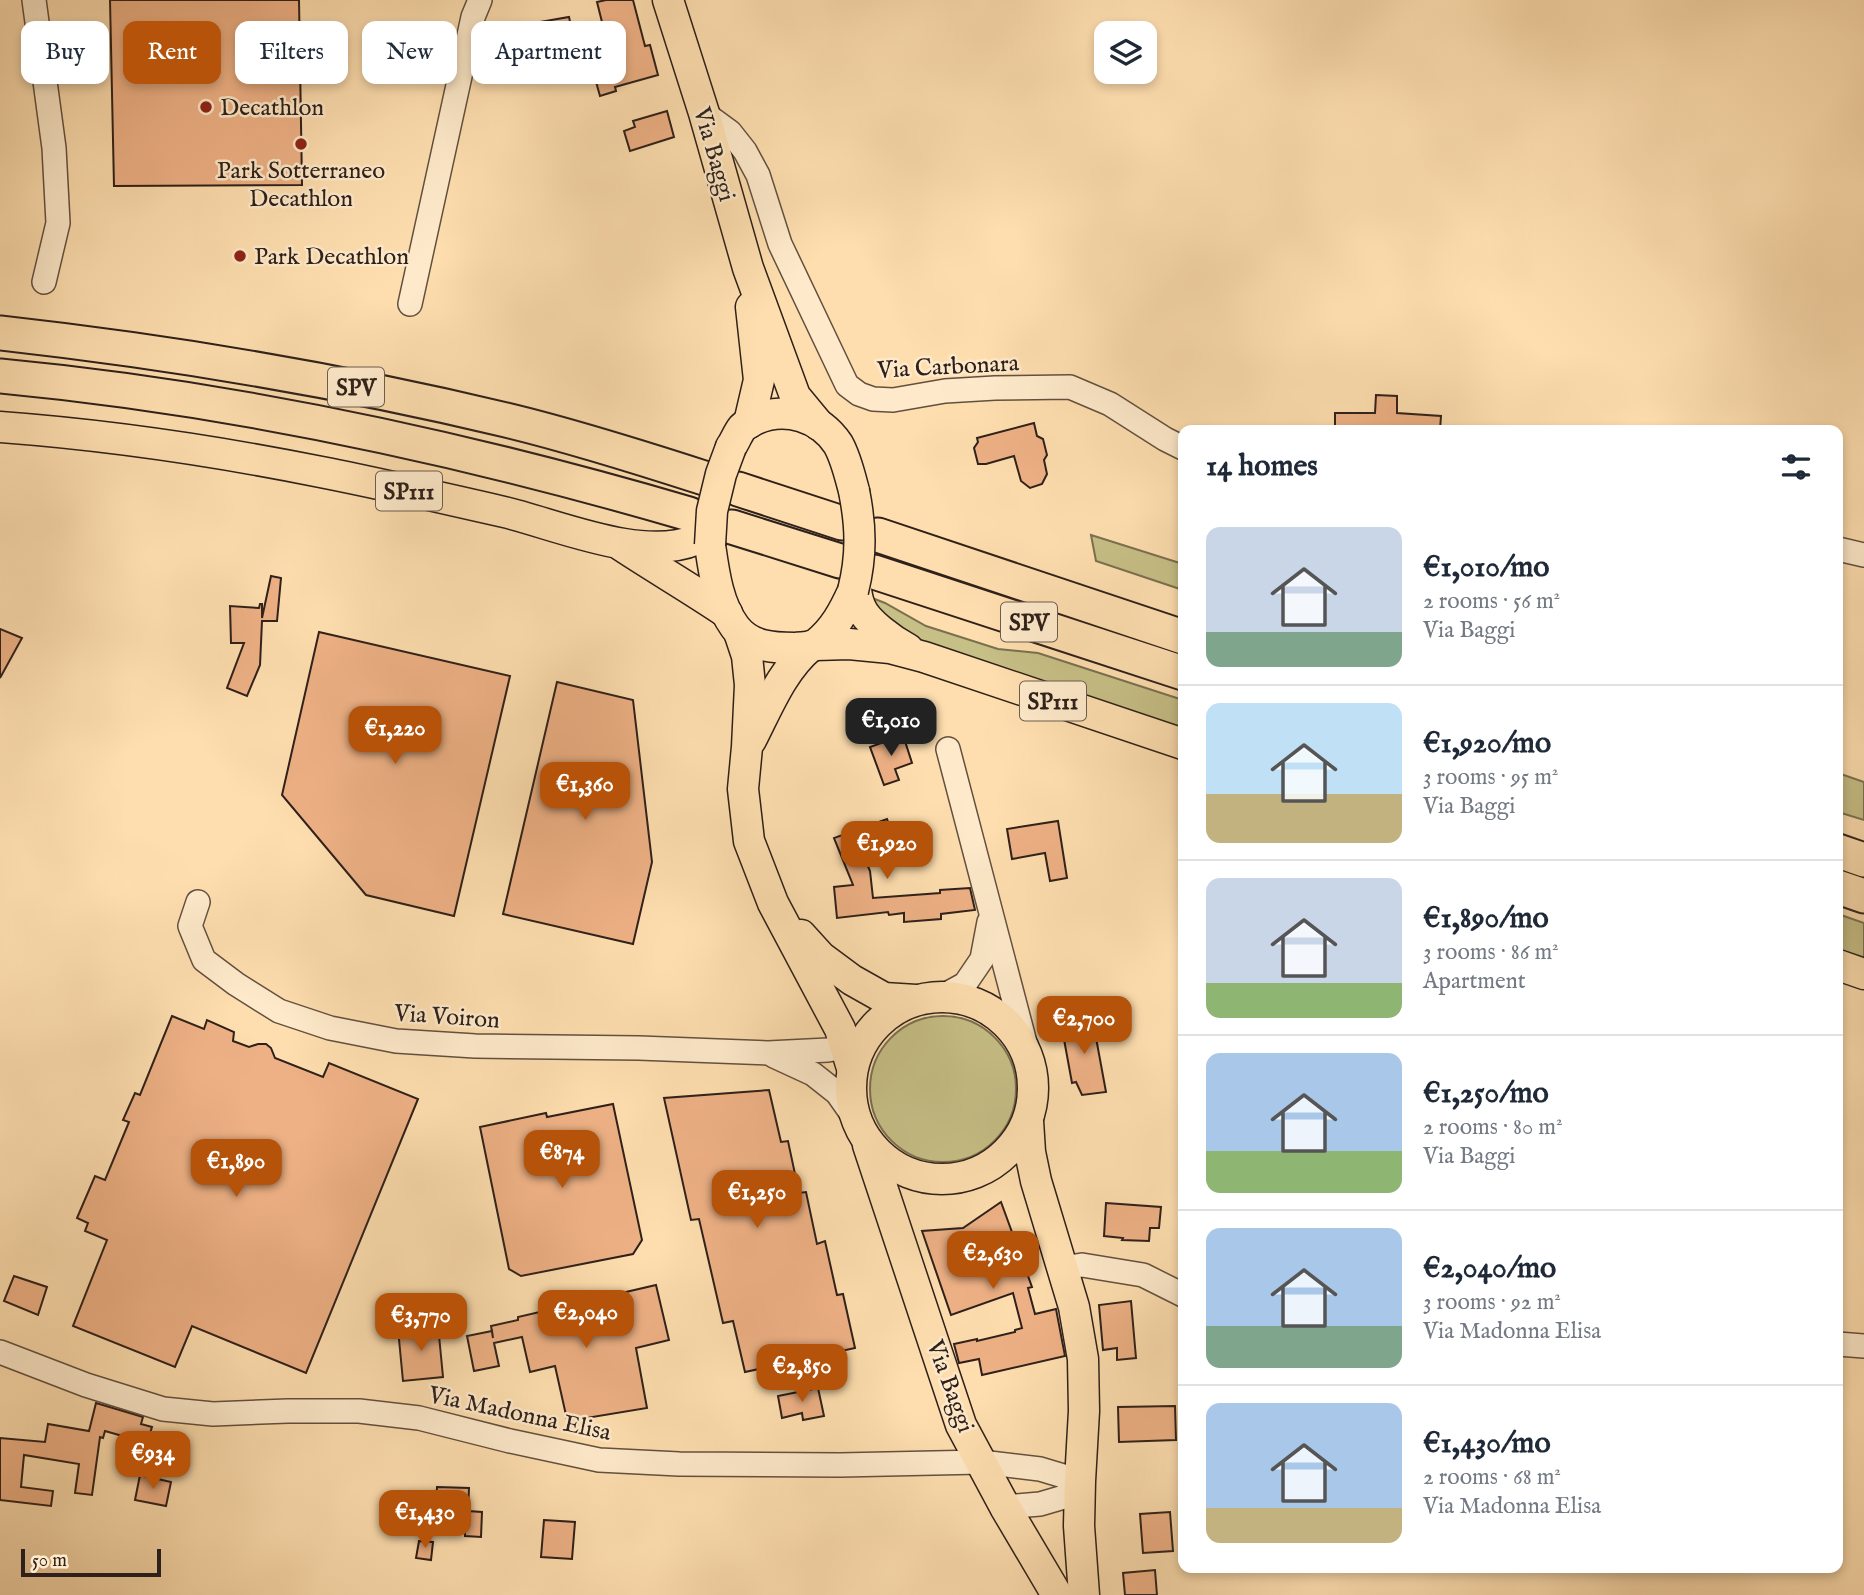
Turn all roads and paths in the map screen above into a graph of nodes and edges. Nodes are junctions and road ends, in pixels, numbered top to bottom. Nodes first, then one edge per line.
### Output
1 (34, 0) edge
2 (480, 0) edge
3 (668, 0) edge
4 (704, 113) junction
5 (748, 268) junction
6 (44, 282) dead end
7 (410, 304) dead end
8 (0, 333) edge
9 (0, 376) edge
10 (749, 423) junction
11 (819, 425) junction
12 (0, 427) edge
13 (1178, 446) edge
14 (704, 478) dead end
15 (738, 489) dead end
16 (842, 523) dead end
17 (708, 527) junction
18 (878, 535) dead end
19 (619, 544) junction
20 (1843, 550) edge
21 (1864, 555) edge
22 (856, 580) junction
23 (733, 623) junction
24 (1178, 635) edge
25 (813, 645) junction
26 (924, 657) junction
27 (1178, 672) edge
28 (1178, 742) edge
29 (747, 747) junction
30 (948, 749) dead end
31 (1843, 853) edge
32 (1864, 859) edge
33 (1843, 889) edge
34 (1864, 895) edge
35 (198, 902) dead end
36 (773, 903) junction
37 (991, 916) junction
38 (1843, 967) edge
39 (1864, 974) edge
40 (930, 998) junction
41 (827, 1005) junction
42 (854, 1051) junction
43 (806, 1052) junction
44 (768, 1053) junction
45 (1028, 1054) junction
46 (1028, 1121) junction
47 (861, 1130) junction
48 (1062, 1268) junction
49 (1178, 1292) edge
50 (1843, 1344) edge
51 (1864, 1346) edge
52 (0, 1352) edge
53 (981, 1462) junction
54 (1080, 1481) junction
55 (1005, 1507) junction
56 (1057, 1595) edge
57 (1084, 1595) edge

1 - 6 street
2 - 7 street
3 - 4 main road, Via Baggi
4 - 5 main road, Via Baggi
4 - 13 street, Via Carbonara
5 - 10 main road, Via Baggi
5 - 11 main road, Via Baggi
8 - 14 highway, SPV
9 - 17 highway, SPV
10 - 11 main road
10 - 17 main road, bridge
11 - 22 main road, Via Baggi, bridge
12 - 19 main road, SP111
15 - 16 highway
17 - 19 main road, SP111
17 - 22 highway, SPV
17 - 23 main road, Via Baggi
18 - 24 highway, SPV
19 - 23 main road, SP111
20 - 21 street
22 - 25 main road, Via Baggi
22 - 26 main road, SP111
22 - 27 highway, SPV
23 - 25 main road, SP111
23 - 29 main road, Via Baggi
25 - 26 main road, SP111
25 - 29 main road, Via Baggi
26 - 28 main road, SP111
29 - 36 main road, Via Baggi
30 - 37 street, Via Baggi
31 - 32 highway
33 - 34 highway
35 - 44 street, Via Voiron
36 - 40 main road, Via Baggi
36 - 41 main road, Via Baggi
37 - 40 street, Via Baggi
37 - 45 street, Via Baggi
38 - 39 main road
40 - 42 main road, Via Baggi
40 - 45 main road, Via Baggi
41 - 42 main road, Via Baggi
41 - 43 street
42 - 43 street, Via Voiron
42 - 47 main road, Via Baggi
43 - 44 street, Via Voiron
44 - 47 street, Via Voiron
45 - 46 main road, Via Baggi
46 - 47 main road, Via Baggi
46 - 48 main road, Via Baggi
47 - 53 main road, Via Baggi
48 - 49 street
48 - 54 main road, Via Baggi
50 - 51 street
52 - 53 street, Via Madonna Elisa
53 - 54 street, Via Madonna Elisa
53 - 55 main road, Via Baggi
54 - 55 street
54 - 57 main road, Via Baggi
55 - 56 main road, Via Baggi

